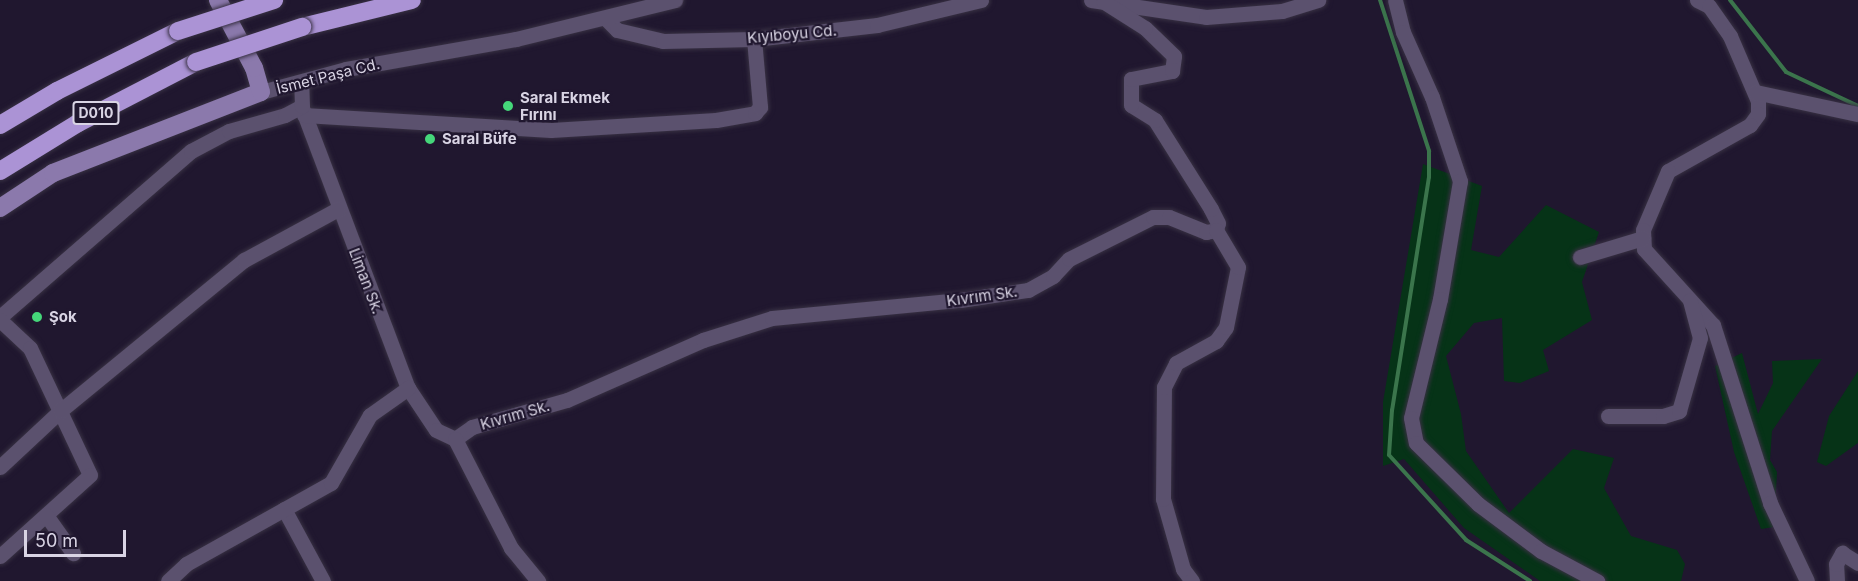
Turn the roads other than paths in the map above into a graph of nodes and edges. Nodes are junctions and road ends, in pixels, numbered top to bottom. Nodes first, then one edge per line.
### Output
1 (218, 0) edge
2 (274, 0) edge
3 (412, 0) edge
4 (675, 0) edge
5 (981, 0) edge
6 (1318, 0) edge
7 (1395, 0) edge
8 (1697, 0) edge
9 (1097, 1) edge
10 (1268, 6) edge
11 (605, 18) junction
12 (754, 39) junction
13 (301, 82) junction
14 (261, 92) junction
15 (1755, 92) junction
16 (303, 111) junction
17 (18, 112) junction
18 (1858, 114) edge
19 (0, 116) edge
20 (0, 125) edge
21 (0, 171) edge
22 (0, 207) edge
23 (338, 209) junction
24 (1216, 231) junction
25 (1643, 238) junction
26 (1580, 257) dead end
27 (1689, 294) junction
28 (0, 318) edge
29 (408, 388) junction
30 (60, 411) junction
31 (1608, 416) dead end
32 (455, 439) junction
33 (0, 466) edge
34 (284, 509) junction
35 (46, 515) junction
36 (73, 554) dead end
37 (0, 556) edge
38 (1858, 563) edge
39 (168, 581) edge
40 (323, 581) edge
41 (538, 581) edge
42 (1192, 581) edge
43 (1596, 581) edge
44 (1807, 581) edge
45 (1837, 581) edge

1 - 14 main road
2 - 17 highway, D010, bridge
3 - 21 highway, D010, bridge
4 - 11 street, İsmet Paşa Cd.
5 - 12 street, Kıyıboyu Cd.
6 - 10 street
7 - 43 street
8 - 15 street
9 - 10 street
9 - 24 street
11 - 12 street, Kıyıboyu Cd.
11 - 13 street, İsmet Paşa Cd.
12 - 16 street
13 - 14 street, İsmet Paşa Cd.
13 - 16 street
14 - 22 main road, İsmet Paşa Cd.
15 - 18 street
15 - 25 street
16 - 23 street, Liman Sk.
16 - 28 street
17 - 19 highway
17 - 20 highway, D010
23 - 29 street, Liman Sk.
23 - 30 street
24 - 32 street, Kıvrım Sk.
24 - 42 street
25 - 26 street
25 - 27 street
27 - 31 street
27 - 44 street
28 - 30 street
29 - 32 street, Liman Sk.
29 - 34 street
30 - 33 street
30 - 35 street
32 - 41 street
34 - 39 street
34 - 40 street
35 - 36 street
35 - 37 street
38 - 45 street

